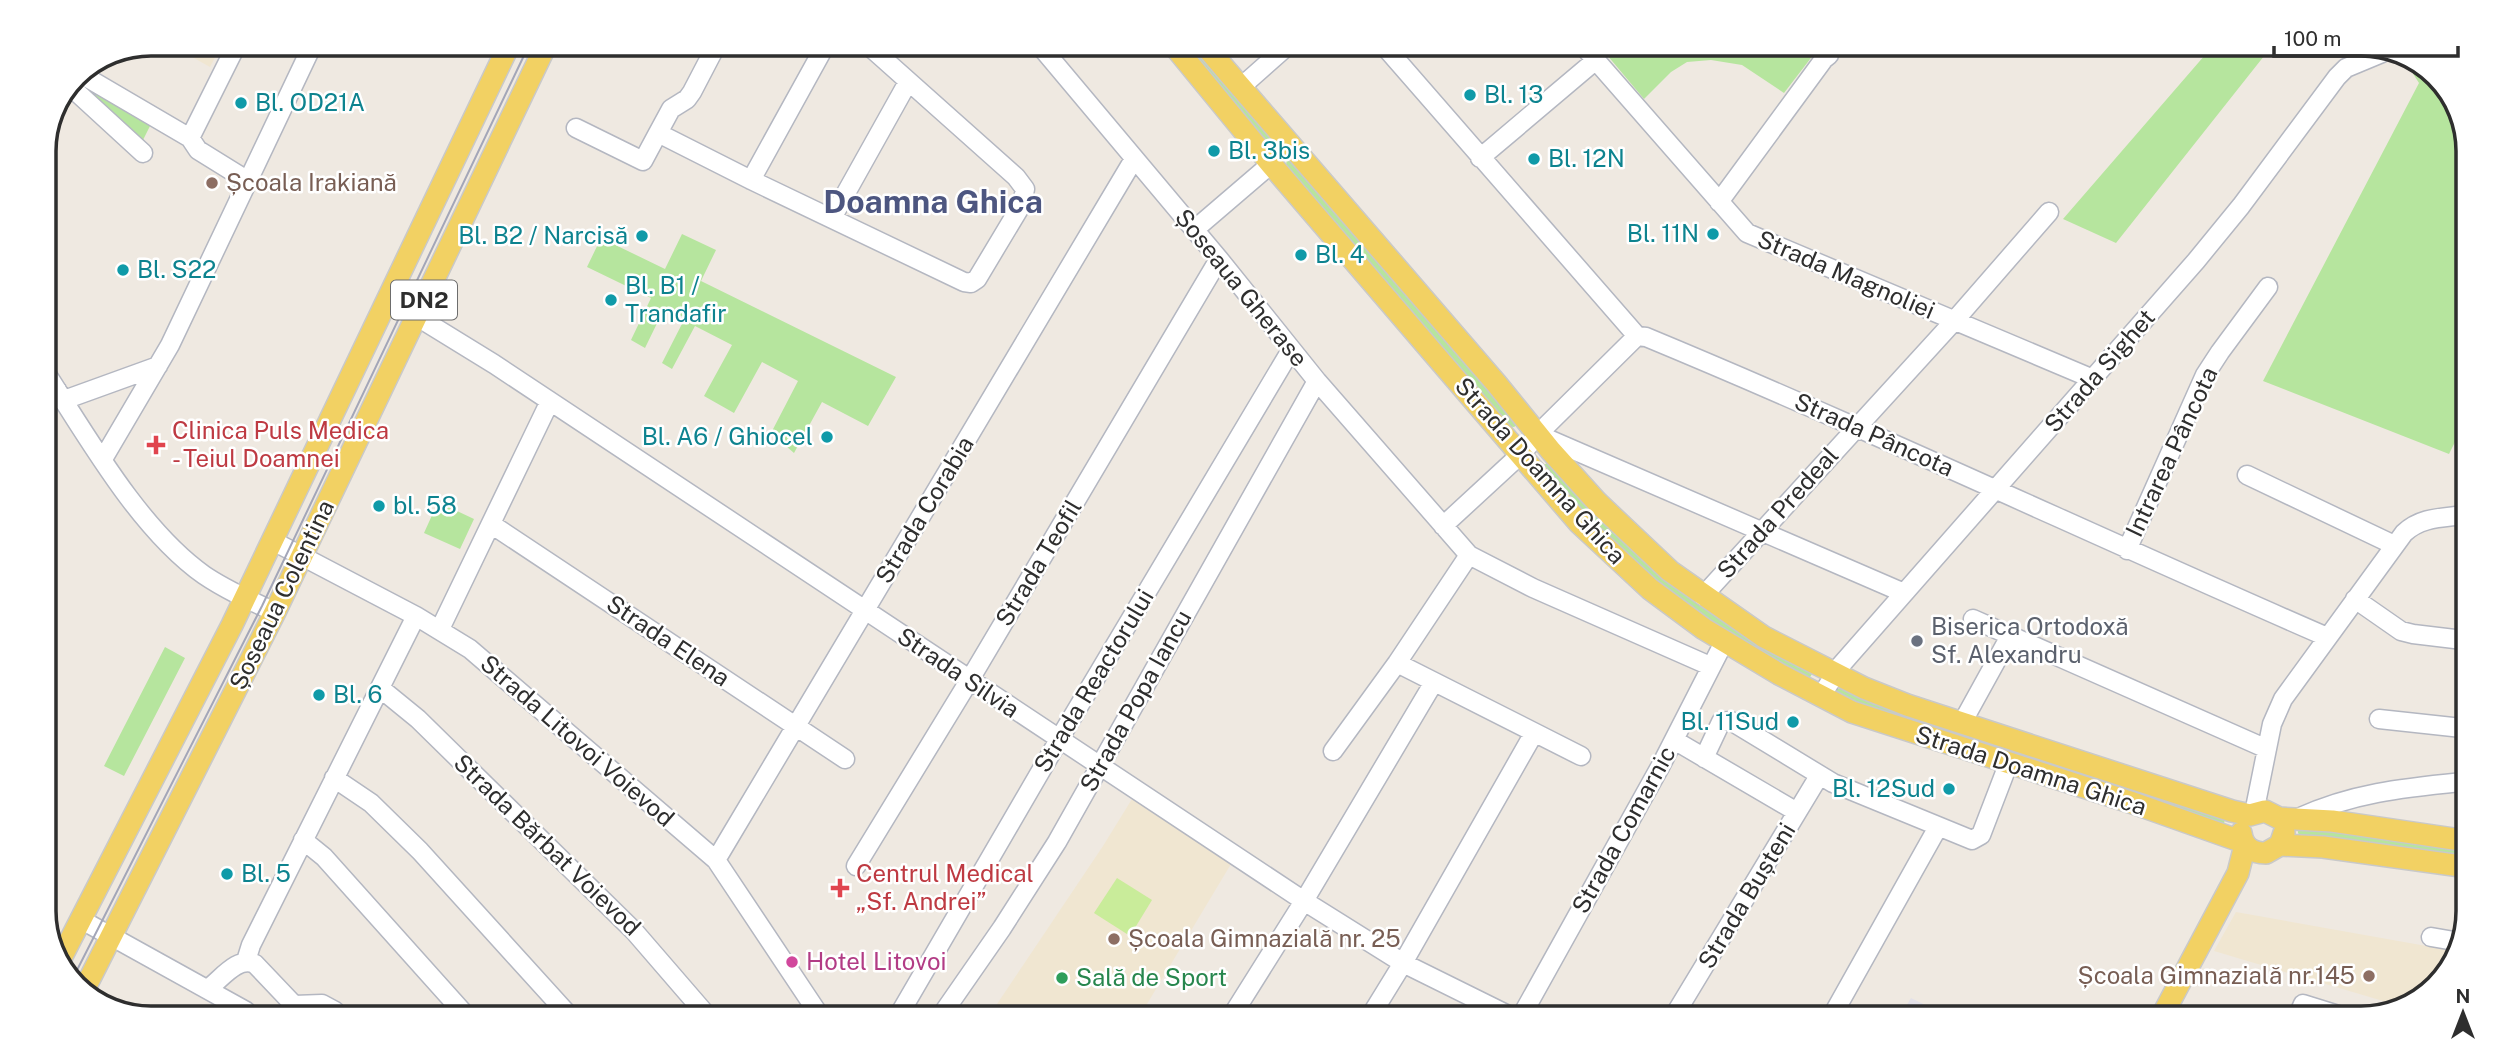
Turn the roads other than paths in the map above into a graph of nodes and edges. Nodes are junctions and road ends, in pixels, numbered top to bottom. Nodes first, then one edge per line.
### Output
1 (231, 56) edge
2 (307, 56) edge
3 (504, 56) edge
4 (540, 56) edge
5 (711, 56) edge
6 (819, 56) edge
7 (880, 56) edge
8 (1048, 56) edge
9 (1182, 56) edge
10 (1215, 56) edge
11 (1276, 56) edge
12 (1393, 56) edge
13 (1590, 56) edge
14 (1592, 56) edge
15 (1828, 56) edge
16 (2372, 57) edge
17 (89, 79) edge
18 (908, 82) junction
19 (1241, 87) junction
20 (77, 92) edge
21 (576, 128) dead end
22 (658, 133) junction
23 (190, 138) junction
24 (143, 153) dead end
25 (1480, 158) junction
26 (1134, 159) junction
27 (1271, 164) junction
28 (751, 180) junction
29 (248, 181) junction
30 (1720, 202) junction
31 (2049, 212) dead end
32 (832, 218) junction
33 (1195, 230) junction
34 (1219, 259) junction
35 (2268, 287) dead end
36 (416, 316) junction
37 (1955, 320) junction
38 (1637, 336) junction
39 (1291, 350) junction
40 (158, 366) junction
41 (2093, 379) junction
42 (1317, 381) junction
43 (56, 389) edge
44 (60, 395) junction
45 (56, 399) edge
46 (550, 401) junction
47 (1857, 426) junction
48 (1539, 435) junction
49 (1521, 454) junction
50 (103, 459) junction
51 (2246, 475) dead end
52 (1995, 489) junction
53 (2456, 516) edge
54 (491, 524) junction
55 (1443, 526) junction
56 (1760, 532) junction
57 (273, 541) junction
58 (2394, 545) junction
59 (2127, 550) junction
60 (302, 555) junction
61 (1469, 555) junction
62 (1904, 593) junction
63 (1703, 596) junction
64 (245, 598) junction
65 (2355, 599) junction
66 (865, 610) junction
67 (275, 612) junction
68 (416, 616) junction
69 (1973, 619) dead end
70 (439, 629) junction
71 (2010, 636) junction
72 (2327, 636) junction
73 (2456, 639) edge
74 (1724, 642) junction
75 (1397, 663) junction
76 (1710, 666) junction
77 (1834, 674) junction
78 (969, 681) junction
79 (1434, 682) junction
80 (380, 688) junction
81 (1821, 696) junction
82 (2379, 719) dead end
83 (1962, 723) junction
84 (796, 727) junction
85 (2456, 728) edge
86 (1534, 733) junction
87 (1058, 740) junction
88 (1674, 740) junction
89 (2267, 749) junction
90 (1333, 751) dead end
91 (1581, 756) dead end
92 (1704, 758) junction
93 (845, 759) dead end
94 (2009, 762) junction
95 (1099, 767) junction
96 (1819, 776) junction
97 (334, 778) junction
98 (2138, 780) junction
99 (2456, 783) edge
100 (2130, 802) junction
101 (1797, 812) junction
102 (2252, 814) junction
103 (2288, 818) junction
104 (1938, 827) junction
105 (2456, 839) edge
106 (303, 840) junction
107 (2257, 847) junction
108 (716, 860) junction
109 (2456, 865) edge
110 (856, 866) dead end
111 (1304, 901) junction
112 (95, 928) junction
113 (2431, 937) dead end
114 (2451, 940) edge
115 (67, 954) edge
116 (246, 961) junction
117 (1403, 963) junction
118 (86, 980) edge
119 (209, 988) junction
120 (238, 1006) edge
121 (290, 1006) edge
122 (307, 1006) edge
123 (326, 1006) edge
124 (458, 1006) edge
125 (561, 1006) edge
126 (699, 1006) edge
127 (813, 1006) edge
128 (904, 1006) edge
129 (948, 1006) edge
130 (1238, 1006) edge
131 (1377, 1006) edge
132 (1490, 1006) edge
133 (1527, 1006) edge
134 (1680, 1006) edge
135 (1838, 1006) edge
136 (2167, 1006) edge

1 - 23 street
2 - 29 street
3 - 57 main road, Șoseaua Colentina / DN2
4 - 36 main road, Șoseaua Colentina / DN2
5 - 22 street
6 - 28 street
7 - 18 street
8 - 26 street, Șoseaua Gherase
9 - 27 main road, Strada Doamna Ghica
10 - 19 main road, Strada Doamna Ghica
11 - 19 street
12 - 25 street, Strada Pâncota
13 - 25 street
14 - 30 street, Strada Magnoliei
15 - 30 street
16 - 41 street, Strada Sighet
17 - 23 street
18 - 32 street
18 - 32 street
19 - 48 main road, Strada Doamna Ghica
20 - 24 street
21 - 22 street
22 - 28 street
23 - 29 street
25 - 38 street, Strada Pâncota
26 - 33 street, Șoseaua Gherase
26 - 66 street, Strada Corabia
27 - 33 street
27 - 49 main road, Strada Doamna Ghica
28 - 32 street
29 - 40 street
30 - 37 street, Strada Magnoliei
31 - 37 street, Strada Predeal
33 - 34 street, Șoseaua Gherase
34 - 39 street, Șoseaua Gherase
34 - 78 street, Strada Teofil
35 - 59 street, Intrarea Pâncota
36 - 46 street, Strada Silvia
36 - 60 main road, Șoseaua Colentina / DN2
37 - 41 street, Strada Magnoliei
37 - 47 street, Strada Predeal
38 - 47 street, Strada Pâncota
38 - 48 street
39 - 42 street, Șoseaua Gherase
39 - 87 street, Strada Reactorului
40 - 44 street
40 - 50 street
41 - 52 street, Strada Sighet
42 - 55 street, Șoseaua Gherase
42 - 95 street, Strada Popa Iancu
43 - 44 street
44 - 45 street
44 - 50 street
46 - 54 street
46 - 66 street, Strada Silvia
47 - 52 street, Strada Pâncota
47 - 56 street, Strada Predeal
48 - 49 street
48 - 56 street
48 - 63 main road, Strada Doamna Ghica
49 - 55 street
49 - 74 main road, Strada Doamna Ghica
50 - 64 street
51 - 58 street
52 - 59 street, Strada Pâncota
52 - 62 street, Strada Sighet
53 - 58 street
54 - 70 street
54 - 84 street, Strada Elena
55 - 61 street, Șoseaua Gherase
56 - 62 street
56 - 63 street, Strada Predeal
57 - 60 street, Strada Litovoi Voievod
57 - 64 main road, Șoseaua Colentina / DN2
58 - 65 street
59 - 72 street, Strada Pâncota
60 - 67 main road, Șoseaua Colentina / DN2
60 - 68 street, Strada Litovoi Voievod
61 - 75 street
61 - 76 street, Șoseaua Gherase
62 - 77 street, Strada Sighet
63 - 77 main road, Strada Doamna Ghica
64 - 67 street
64 - 112 main road, Șoseaua Colentina / DN2
65 - 72 street
65 - 73 street
66 - 78 street, Strada Silvia
66 - 84 street, Strada Corabia
67 - 112 main road, Șoseaua Colentina / DN2
68 - 70 street, Strada Litovoi Voievod
68 - 80 street
69 - 71 street
70 - 108 street, Strada Litovoi Voievod
71 - 83 street
71 - 89 street
72 - 89 street
74 - 76 street, Strada Comarnic
74 - 81 main road, Strada Doamna Ghica
75 - 79 street
75 - 90 street
76 - 88 street, Strada Comarnic
77 - 81 street, Strada Sighet
77 - 83 main road, Strada Doamna Ghica
78 - 87 street, Strada Silvia
78 - 110 street, Strada Teofil
79 - 86 street
79 - 111 street
80 - 97 street
80 - 126 street, Strada Bărbat Voievod
81 - 94 main road, Strada Doamna Ghica
82 - 85 street
83 - 98 main road, Strada Doamna Ghica
84 - 93 street, Strada Elena
84 - 108 street, Strada Corabia
86 - 91 street
86 - 117 street
87 - 95 street, Strada Silvia
87 - 128 street, Strada Reactorului
88 - 92 street
88 - 133 street, Strada Comarnic
89 - 102 street
92 - 96 street
92 - 101 street
94 - 100 main road, Strada Doamna Ghica
94 - 104 street
95 - 111 street, Strada Silvia
95 - 129 street, Strada Popa Iancu
96 - 101 street, Strada Bușteni
96 - 104 street
97 - 106 street
97 - 125 street
98 - 100 main road
98 - 102 main road, Strada Doamna Ghica
99 - 103 street
100 - 107 main road, Strada Doamna Ghica
101 - 134 street, Strada Bușteni
102 - 103 main road, Strada Doamna Ghica
102 - 107 main road
103 - 105 main road, Strada Doamna Ghica
103 - 107 main road
104 - 135 street
106 - 116 street
106 - 124 street
107 - 109 main road, Strada Doamna Ghica
107 - 136 main road
108 - 127 street, Strada Litovoi Voievod
111 - 117 street, Strada Silvia
111 - 130 street
112 - 115 main road, Șoseaua Colentina / DN2
112 - 118 main road, Șoseaua Colentina / DN2
112 - 119 street
113 - 114 street
116 - 119 street
116 - 121 street
117 - 131 street
117 - 132 street, Strada Silvia
119 - 120 street
122 - 123 street

